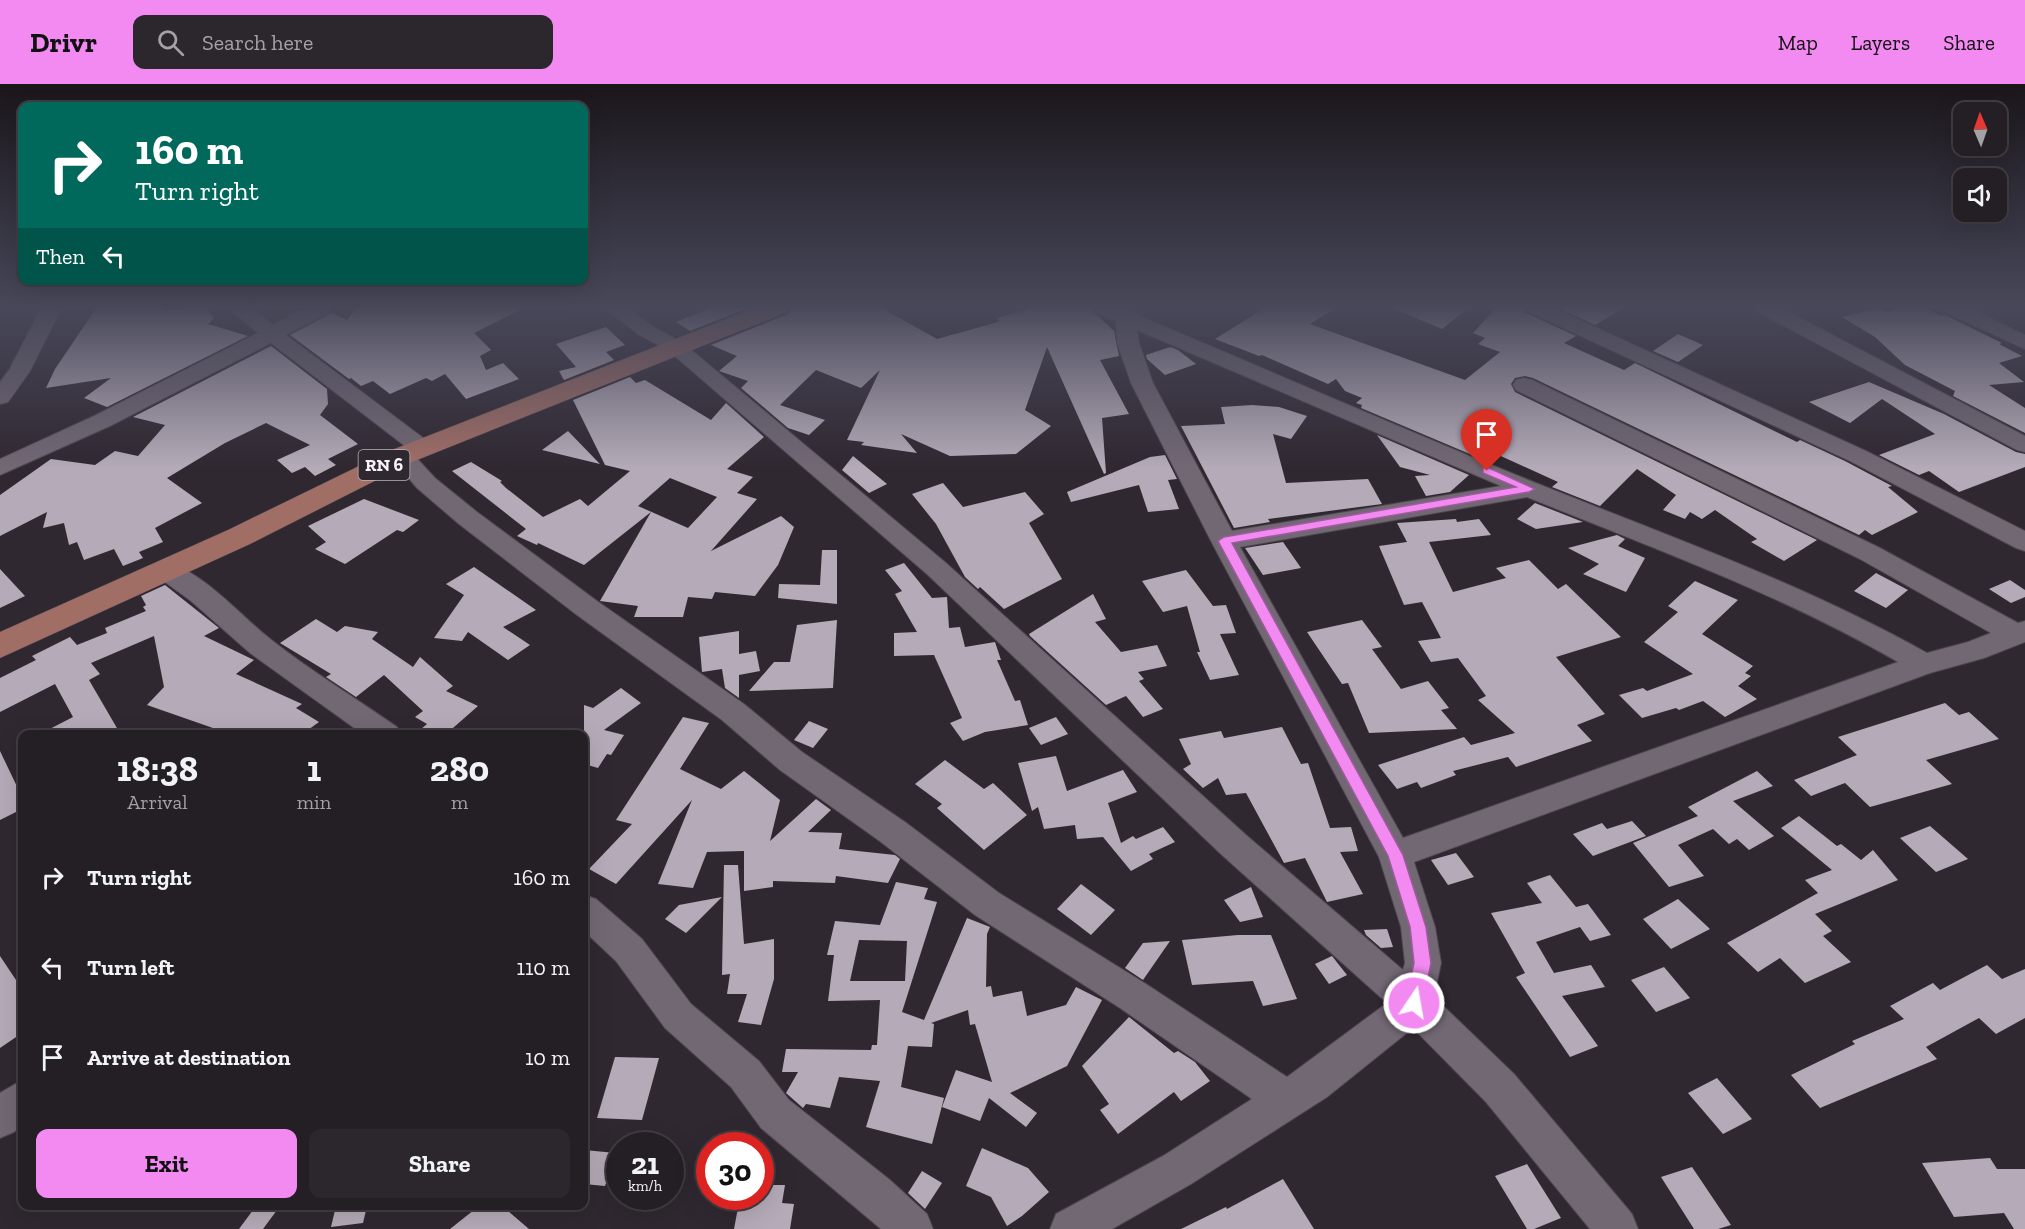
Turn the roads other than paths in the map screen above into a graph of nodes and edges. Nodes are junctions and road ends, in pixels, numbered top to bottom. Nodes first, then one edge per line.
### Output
1 (24, 360) edge
2 (221, 360) edge
3 (303, 360) edge
4 (642, 360) edge
5 (692, 360) edge
6 (1134, 360) edge
7 (1222, 360) edge
8 (1650, 360) edge
9 (1864, 360) edge
10 (1524, 385) dead end
11 (1, 395) edge
12 (2025, 445) edge
13 (412, 452) junction
14 (0, 468) edge
15 (1529, 489) junction
16 (1224, 541) junction
17 (2025, 543) edge
18 (167, 571) junction
19 (2020, 632) edge
20 (0, 646) edge
21 (1924, 664) junction
22 (379, 730) edge
23 (1395, 855) junction
24 (588, 914) edge
25 (1414, 1003) junction
26 (1286, 1099) junction
27 (18, 1103) edge
28 (0, 1118) edge
29 (912, 1229) edge
30 (1071, 1229) edge
31 (1617, 1229) edge

1 - 11 street
2 - 14 street
3 - 13 street
4 - 13 main road, RN 6
5 - 25 street
6 - 16 street
7 - 15 street
8 - 17 street
9 - 12 street
10 - 19 street
13 - 18 main road, RN 6
13 - 26 street
15 - 16 street
15 - 21 street
16 - 23 street
18 - 20 main road, RN 6
18 - 22 street
19 - 21 street
21 - 23 street
23 - 25 street
24 - 29 street
25 - 26 street
25 - 31 street
26 - 30 street
27 - 28 street

